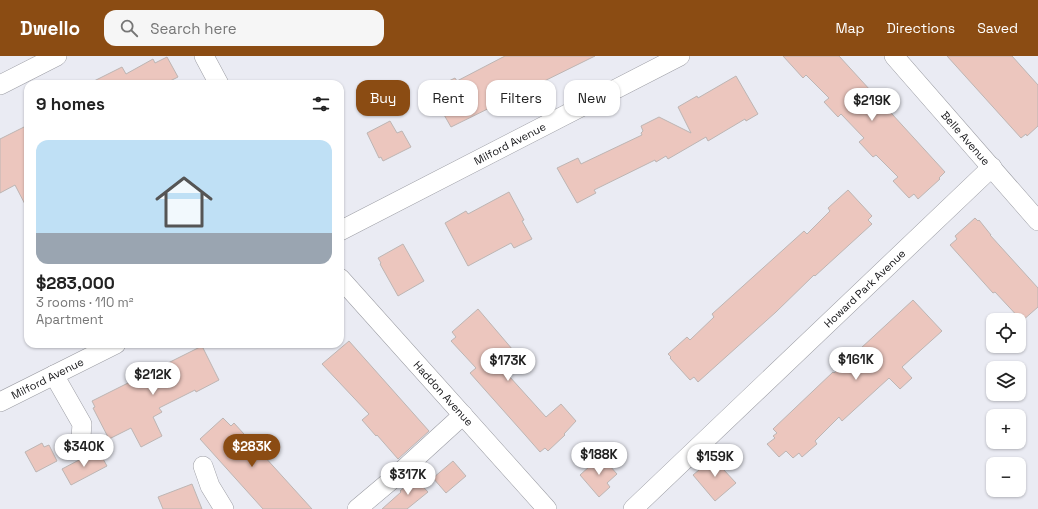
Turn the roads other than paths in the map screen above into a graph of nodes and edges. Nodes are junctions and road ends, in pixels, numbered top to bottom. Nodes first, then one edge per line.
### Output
1 (57, 56) edge
2 (204, 56) edge
3 (680, 56) edge
4 (894, 56) edge
5 (217, 80) edge
6 (0, 85) edge
7 (992, 167) junction
8 (1038, 221) edge
9 (344, 230) edge
10 (344, 282) edge
11 (108, 348) edge
12 (54, 375) junction
13 (0, 402) edge
14 (463, 415) junction
15 (74, 450) dead end
16 (203, 466) dead end
17 (224, 509) edge
18 (357, 509) edge
19 (548, 509) edge
20 (633, 509) edge

1 - 6 street
2 - 5 street
3 - 9 street, Milford Avenue
4 - 7 street, Belle Avenue
7 - 8 street, Belle Avenue
7 - 20 street, Howard Park Avenue
10 - 14 street, Haddon Avenue
11 - 12 street, Milford Avenue
12 - 13 street, Milford Avenue
12 - 15 street
14 - 18 street
14 - 19 street, Haddon Avenue
16 - 17 street

